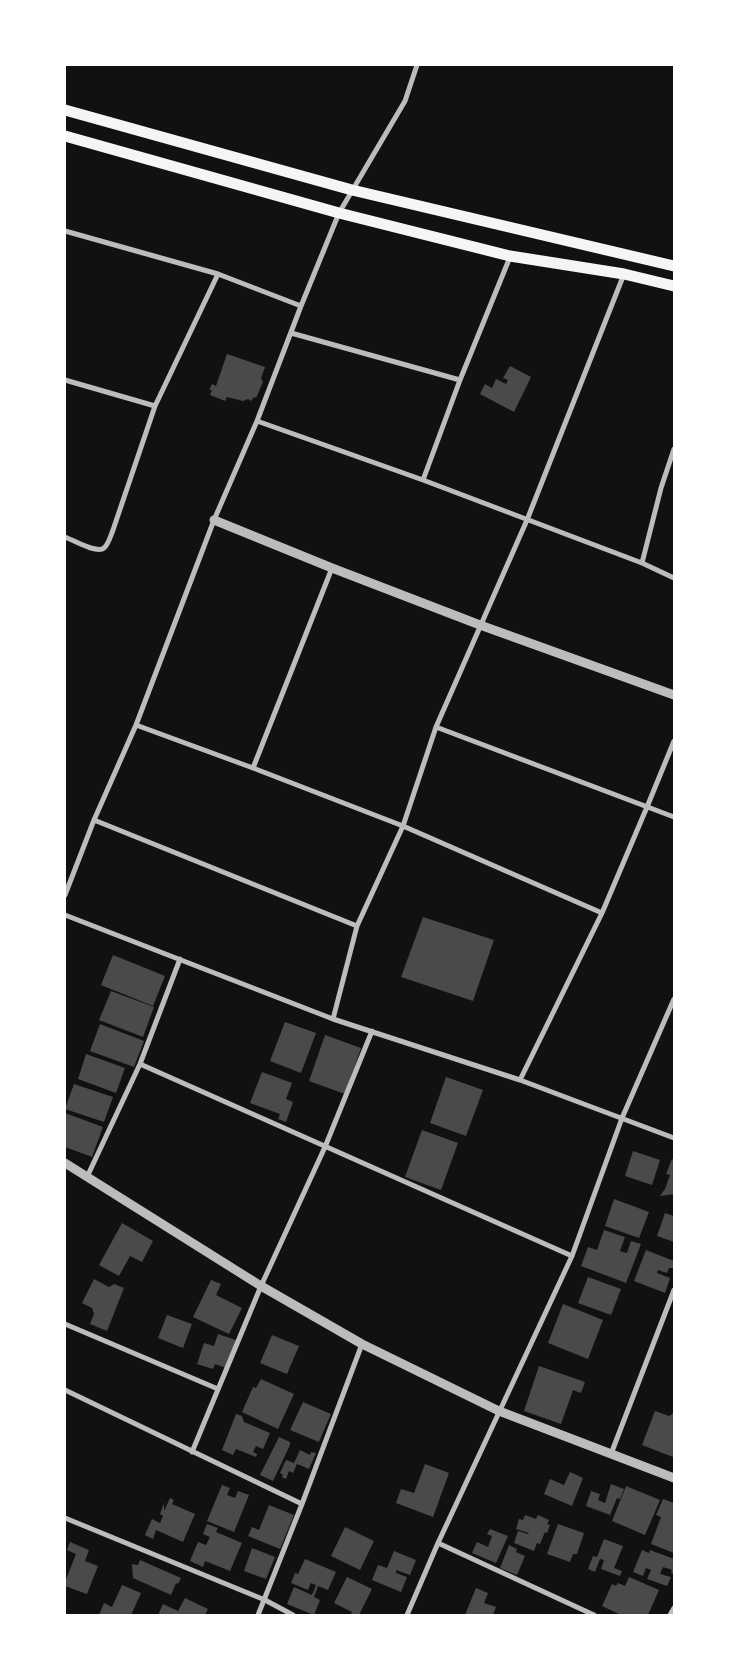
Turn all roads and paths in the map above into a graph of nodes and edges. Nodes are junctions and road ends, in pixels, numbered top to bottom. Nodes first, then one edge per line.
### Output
1 (417, 65) edge
2 (65, 110) edge
3 (65, 136) edge
4 (352, 190) junction
5 (339, 213) junction
6 (65, 231) edge
7 (510, 256) junction
8 (674, 266) edge
9 (218, 274) junction
10 (624, 274) junction
11 (674, 286) edge
12 (301, 306) junction
13 (290, 333) junction
14 (65, 380) edge
15 (460, 380) junction
16 (155, 406) junction
17 (257, 421) junction
18 (674, 448) edge
19 (423, 480) junction
20 (214, 520) junction
21 (527, 520) junction
22 (65, 536) edge
23 (642, 563) junction
24 (332, 568) junction
25 (674, 578) edge
26 (480, 625) junction
27 (674, 694) edge
28 (136, 725) junction
29 (436, 728) junction
30 (674, 741) edge
31 (253, 768) junction
32 (647, 807) junction
33 (674, 817) edge
34 (94, 820) junction
35 (402, 826) junction
36 (65, 896) edge
37 (602, 913) junction
38 (65, 915) edge
39 (357, 926) junction
40 (180, 959) junction
41 (674, 999) edge
42 (333, 1019) junction
43 (372, 1031) junction
44 (140, 1064) junction
45 (520, 1080) junction
46 (622, 1118) junction
47 (674, 1138) edge
48 (325, 1146) junction
49 (65, 1163) edge
50 (87, 1177) junction
51 (572, 1256) junction
52 (261, 1286) junction
53 (674, 1290) edge
54 (65, 1324) edge
55 (362, 1344) junction
56 (218, 1389) junction
57 (65, 1390) edge
58 (499, 1411) junction
59 (192, 1452) junction
60 (611, 1454) junction
61 (674, 1478) edge
62 (302, 1504) junction
63 (65, 1518) edge
64 (438, 1544) junction
65 (265, 1600) junction
66 (674, 1608) edge
67 (258, 1615) edge
68 (293, 1615) edge
69 (407, 1615) edge
70 (594, 1615) edge
71 (670, 1615) edge

1 - 4 street
2 - 4 main road
3 - 5 main road
4 - 5 street
4 - 8 main road
5 - 7 main road
5 - 12 street
6 - 9 street
7 - 10 main road
7 - 15 street
9 - 12 street
9 - 16 street
10 - 11 main road
10 - 21 street
12 - 13 street
13 - 15 street
13 - 17 street
14 - 16 street
15 - 19 street
16 - 22 street
17 - 19 street
17 - 20 street
18 - 23 street
19 - 21 street
20 - 24 street
20 - 28 street
21 - 23 street
21 - 26 street
23 - 25 street
24 - 26 street
24 - 31 street
26 - 27 street
26 - 29 street
28 - 31 street
28 - 34 street
29 - 32 street
29 - 35 street
30 - 32 street
31 - 35 street
32 - 33 street
32 - 37 street
34 - 36 street
34 - 39 street
35 - 37 street
35 - 39 street
37 - 45 street
38 - 40 street
39 - 42 street
40 - 42 street
40 - 44 street
41 - 46 street
42 - 43 street
43 - 45 street
43 - 48 street
44 - 48 street
44 - 50 street
45 - 46 street
46 - 47 street
46 - 51 street
48 - 51 street
48 - 52 street
49 - 50 street
50 - 52 street
51 - 58 street
52 - 55 street
52 - 56 street
53 - 60 street
54 - 56 street
55 - 58 street
55 - 62 street
56 - 59 street
57 - 59 street
58 - 60 street
58 - 64 street
59 - 62 street
60 - 61 street
62 - 65 street
63 - 65 street
64 - 69 street
64 - 70 street
65 - 67 street
65 - 68 street
66 - 71 street

